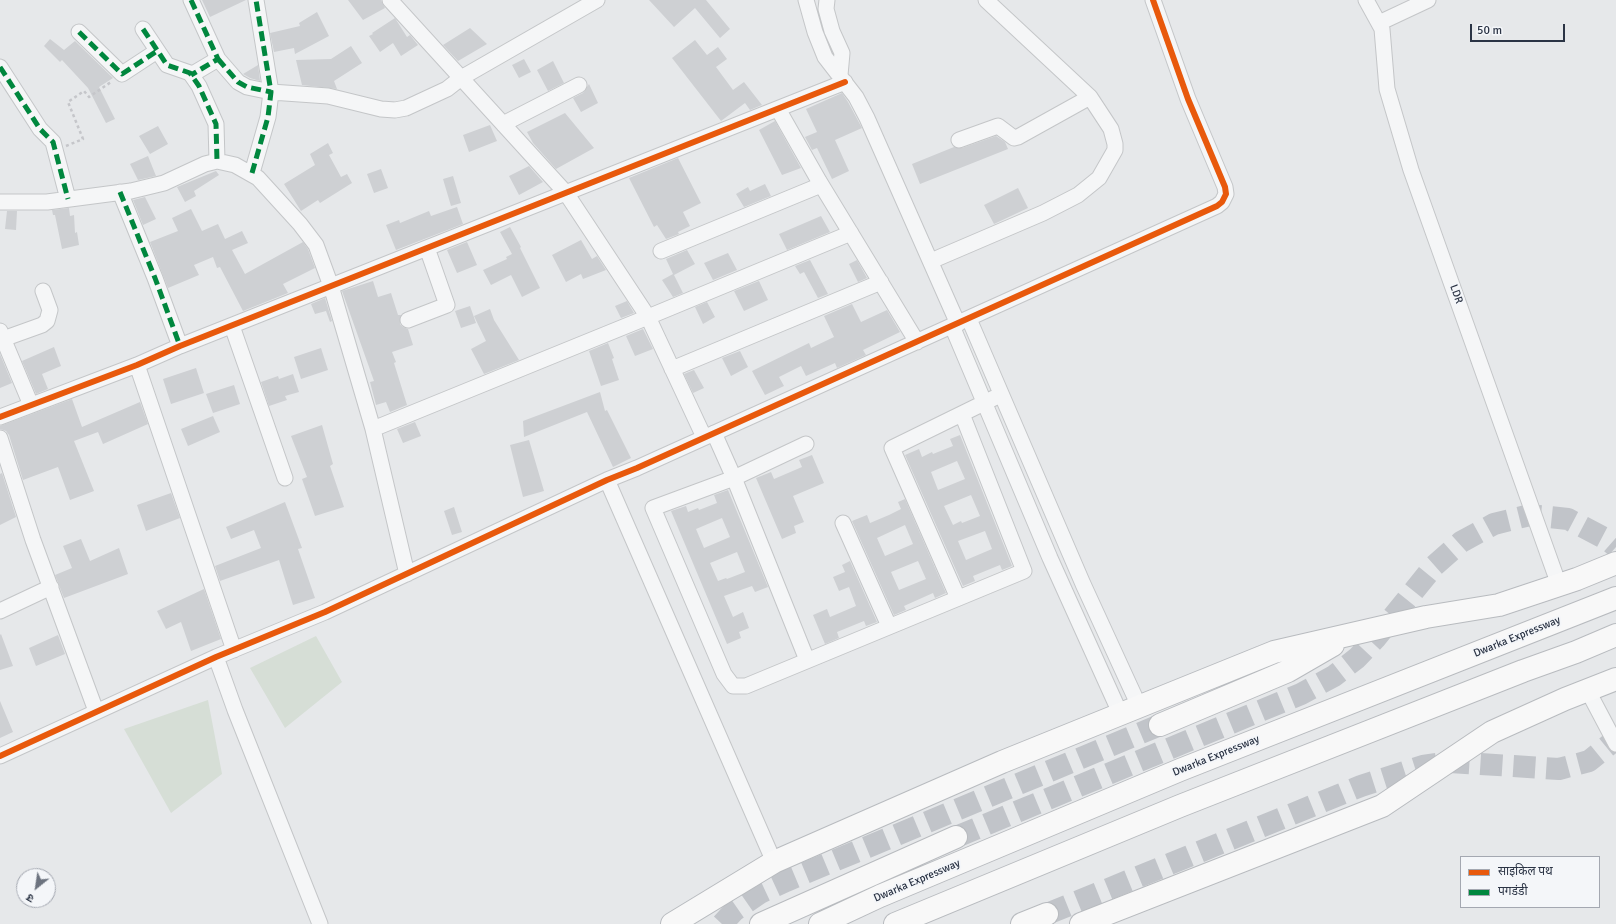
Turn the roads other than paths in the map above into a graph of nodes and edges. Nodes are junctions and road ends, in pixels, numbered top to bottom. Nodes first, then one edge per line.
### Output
1 (191, 0) edge
2 (256, 0) edge
3 (390, 0) edge
4 (597, 0) edge
5 (806, 0) edge
6 (827, 0) edge
7 (986, 0) edge
8 (1153, 0) edge
9 (1366, 0) edge
10 (1428, 0) edge
11 (1379, 22) junction
12 (143, 29) dead end
13 (79, 32) dead end
14 (157, 51) junction
15 (218, 59) junction
16 (0, 67) edge
17 (191, 75) junction
18 (461, 78) junction
19 (843, 78) junction
20 (579, 85) dead end
21 (271, 92) junction
22 (1090, 97) junction
23 (778, 109) junction
24 (503, 124) junction
25 (959, 140) dead end
26 (217, 161) junction
27 (252, 173) junction
28 (822, 185) junction
29 (120, 192) junction
30 (566, 193) junction
31 (68, 199) junction
32 (0, 202) edge
33 (851, 233) junction
34 (427, 248) junction
35 (660, 251) dead end
36 (931, 261) junction
37 (881, 282) junction
38 (331, 286) junction
39 (44, 291) dead end
40 (648, 318) junction
41 (408, 320) dead end
42 (960, 323) junction
43 (232, 326) junction
44 (2, 335) edge
45 (917, 342) junction
46 (180, 346) junction
47 (137, 365) junction
48 (672, 369) junction
49 (1001, 395) junction
50 (985, 402) junction
51 (31, 405) junction
52 (962, 414) junction
53 (0, 417) edge
54 (373, 429) junction
55 (709, 435) junction
56 (0, 438) edge
57 (806, 444) dead end
58 (285, 478) dead end
59 (734, 478) junction
60 (607, 480) junction
61 (843, 523) dead end
62 (1616, 563) edge
63 (407, 574) junction
64 (1559, 585) junction
65 (51, 587) junction
66 (958, 598) junction
67 (1616, 598) edge
68 (0, 611) edge
69 (889, 626) junction
70 (1350, 635) junction
71 (1616, 635) edge
72 (234, 650) junction
73 (216, 657) junction
74 (807, 660) junction
75 (1614, 683) edge
76 (1588, 691) junction
77 (1130, 710) junction
78 (96, 711) junction
79 (1160, 725) tunnel mouth
80 (1616, 744) edge
81 (0, 756) edge
82 (956, 837) tunnel mouth
83 (774, 862) junction
84 (1046, 914) tunnel mouth
85 (320, 924) edge
86 (672, 924) edge
87 (761, 924) edge
88 (820, 924) edge
89 (896, 924) edge
90 (1022, 924) edge
91 (1081, 924) edge

1 - 15 street
2 - 21 street
3 - 18 street
4 - 18 street
5 - 19 street
6 - 19 street
7 - 22 street
8 - 42 street
9 - 11 street, LDR
10 - 11 street
11 - 64 street, LDR
12 - 14 street
13 - 14 street
14 - 17 street
15 - 17 street
15 - 21 street
16 - 31 street
17 - 26 street
18 - 21 street
18 - 24 street
19 - 23 street
19 - 36 street
20 - 24 street
21 - 27 street
22 - 25 street
22 - 36 street
23 - 28 street
23 - 30 street
24 - 30 street
26 - 27 street
26 - 29 street
27 - 38 street
28 - 33 street
28 - 35 street
29 - 31 street
29 - 46 street
30 - 34 street
30 - 40 street
31 - 32 street
33 - 37 street
33 - 40 street
34 - 38 street
34 - 41 street
36 - 42 street
37 - 45 street
37 - 48 street
38 - 43 street
38 - 54 street
39 - 44 street
40 - 48 street
40 - 54 street
42 - 45 street
42 - 49 street
42 - 50 street
43 - 46 street
43 - 58 street
44 - 51 street
45 - 55 street
46 - 47 street
47 - 51 street
47 - 72 street
48 - 55 street
49 - 50 street
49 - 77 street
50 - 52 street
50 - 77 street
51 - 53 street
52 - 66 street
52 - 66 street
54 - 63 street
55 - 59 street
55 - 60 street
56 - 65 street
57 - 59 street
59 - 74 street
59 - 74 street
60 - 63 street
60 - 83 street
61 - 69 street
62 - 64 highway
63 - 72 street
64 - 70 highway
65 - 68 street
65 - 78 street
66 - 69 street
67 - 88 highway, Dwarka Expressway
69 - 74 street
70 - 77 highway
70 - 79 highway
71 - 89 highway
72 - 73 street
73 - 78 street
73 - 85 street
75 - 76 highway
76 - 80 street
76 - 91 highway
77 - 83 highway
78 - 81 street
82 - 87 highway
83 - 86 highway
84 - 90 highway

